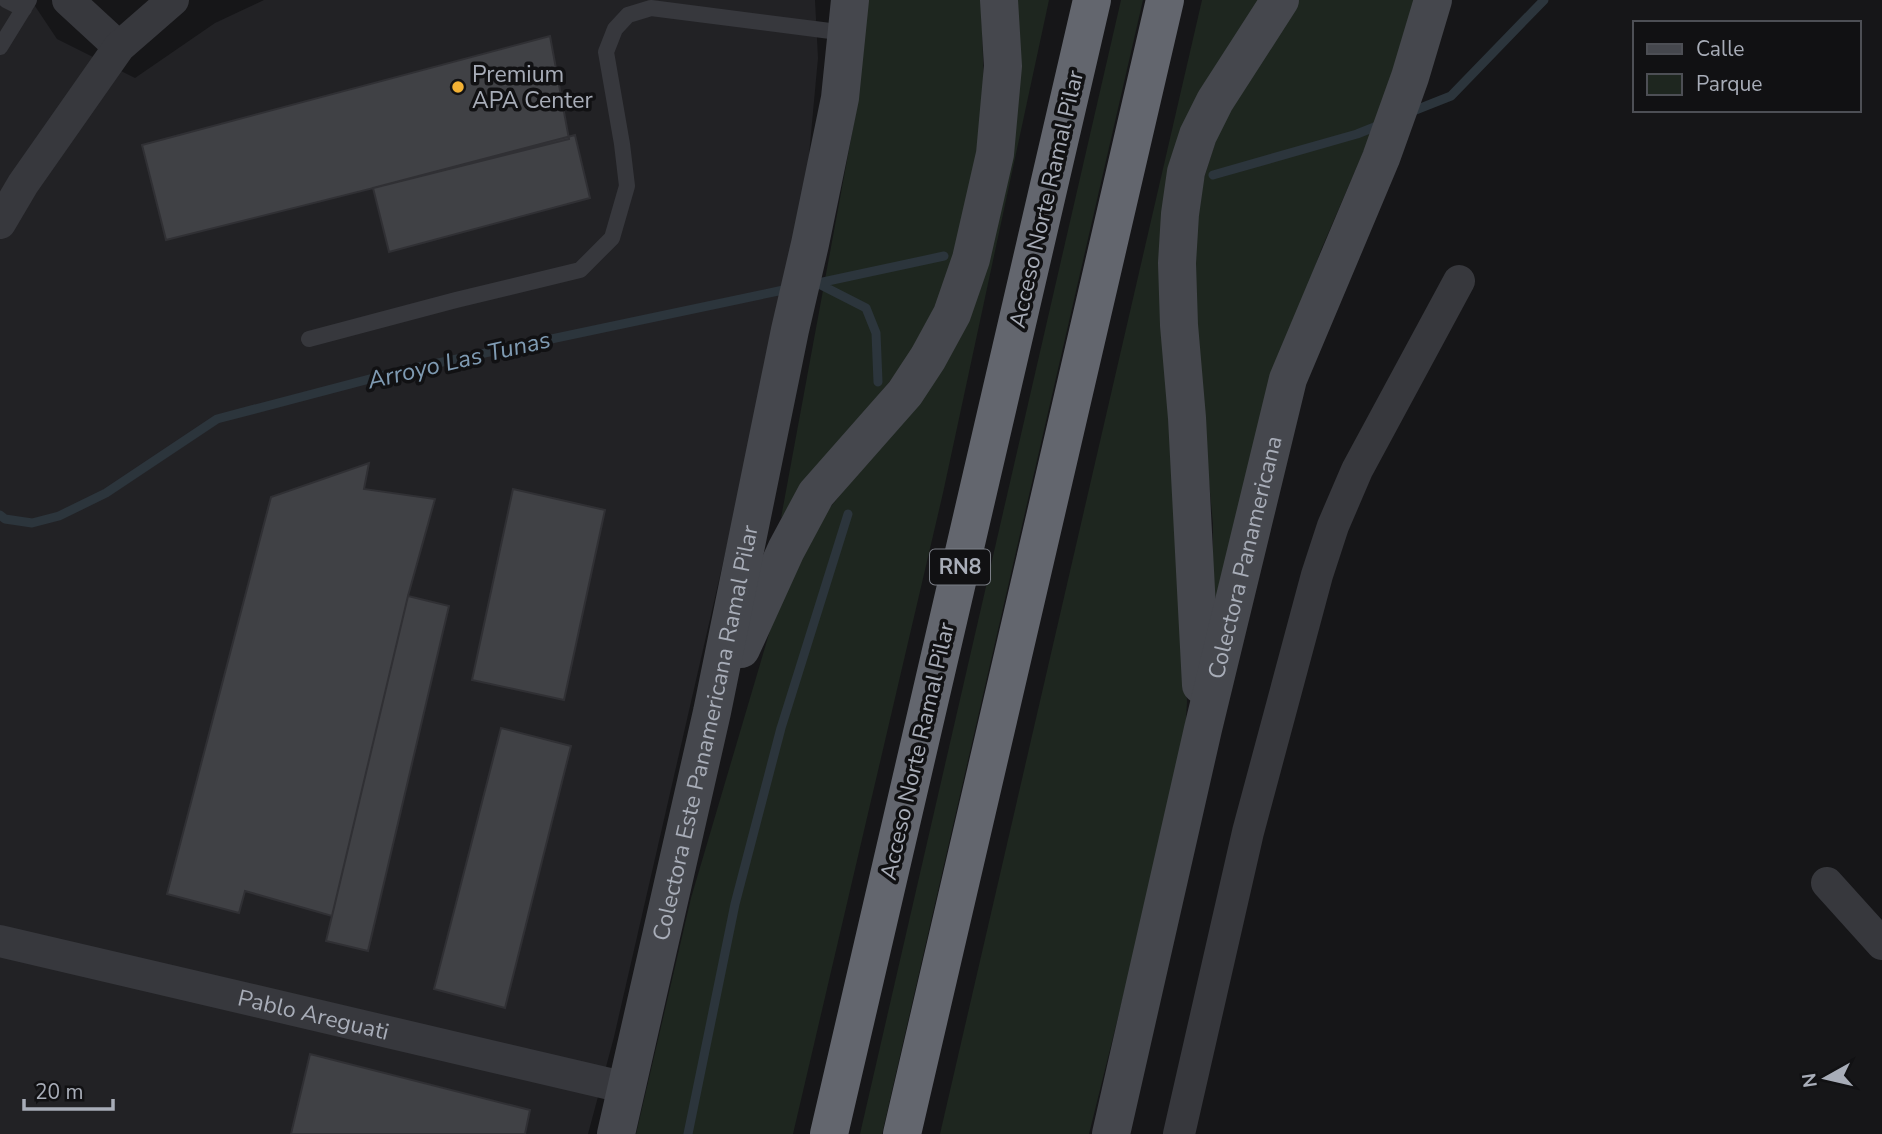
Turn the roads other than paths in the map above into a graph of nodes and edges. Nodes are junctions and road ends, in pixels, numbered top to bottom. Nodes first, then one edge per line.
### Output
1 (6, 0) edge
2 (68, 0) edge
3 (173, 0) edge
4 (999, 0) edge
5 (1092, 0) edge
6 (1166, 0) edge
7 (1280, 0) edge
8 (1433, 0) edge
9 (26, 4) edge
10 (848, 17) edge
11 (0, 47) edge
12 (118, 47) junction
13 (0, 223) edge
14 (1459, 281) dead end
15 (309, 339) dead end
16 (712, 712) junction
17 (1203, 729) junction
18 (1827, 883) dead end
19 (0, 942) edge
20 (1882, 944) edge
21 (627, 1088) junction
22 (616, 1134) edge
23 (829, 1134) edge
24 (902, 1134) edge
25 (1111, 1134) edge
26 (1179, 1134) edge

1 - 9 lane
2 - 12 street
3 - 12 street
4 - 16 street
5 - 23 highway, Acceso Norte Ramal Pilar / RN8
6 - 24 highway
7 - 17 street
8 - 17 street, Colectora Panamericana
9 - 11 lane
10 - 15 lane
10 - 16 street, Colectora Este Panamericana Ramal Pilar
12 - 13 street
14 - 26 street
16 - 21 street, Colectora Este Panamericana Ramal Pilar
17 - 25 street, Colectora Panamericana
18 - 20 street
19 - 21 street, Pablo Areguati
21 - 22 street, Colectora Este Panamericana Ramal Pilar

